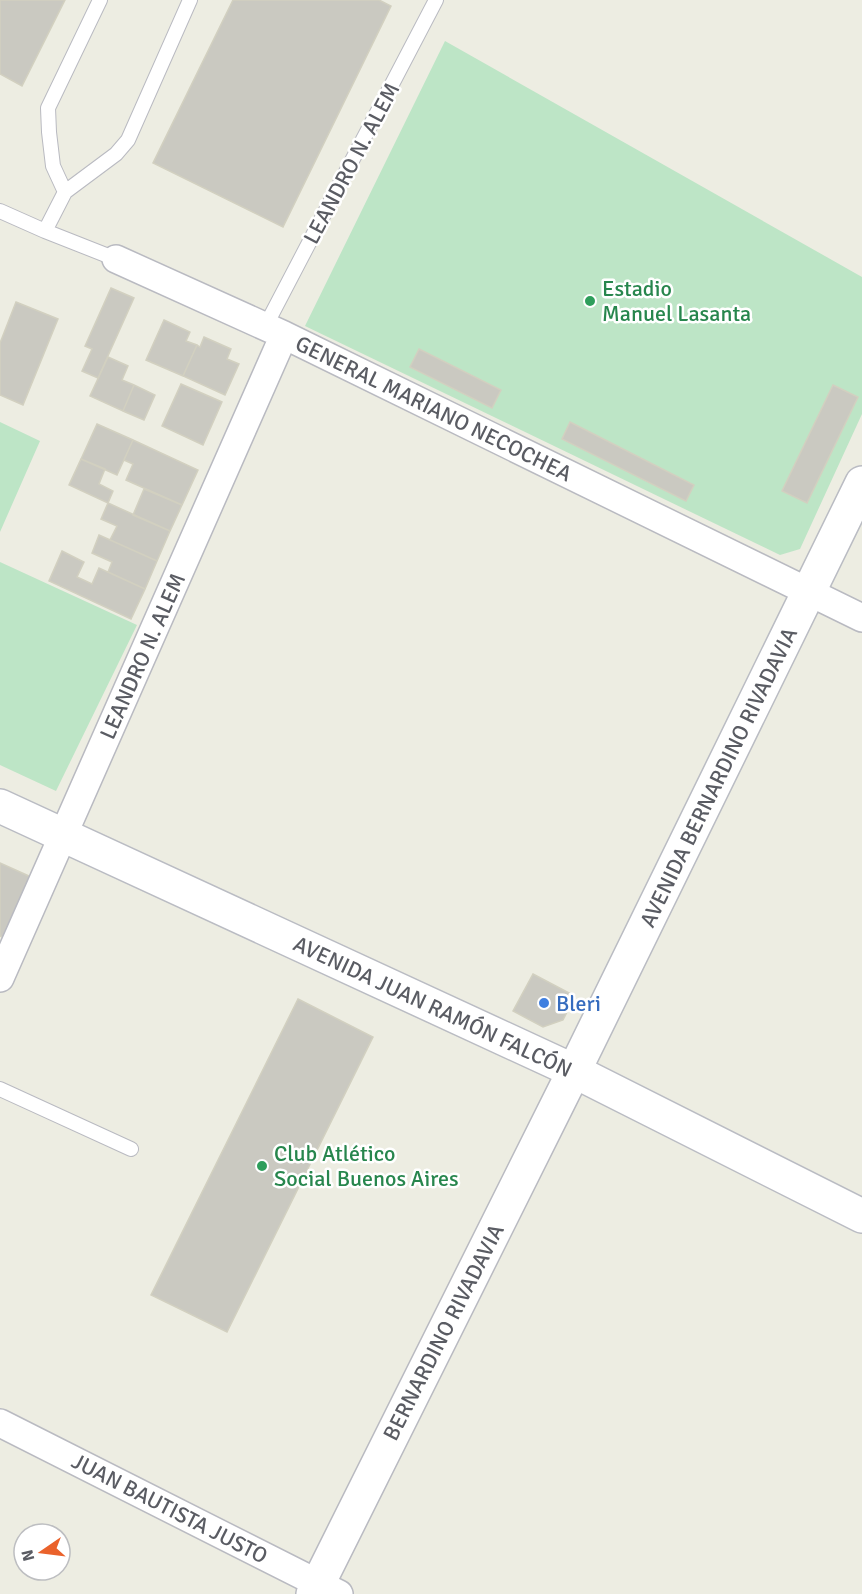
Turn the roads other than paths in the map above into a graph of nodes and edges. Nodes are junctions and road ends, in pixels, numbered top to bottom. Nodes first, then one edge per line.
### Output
1 (100, 0) edge
2 (190, 0) edge
3 (436, 0) edge
4 (65, 192) junction
5 (0, 211) edge
6 (45, 231) junction
7 (116, 259) joint
8 (274, 331) junction
9 (862, 483) edge
10 (808, 591) junction
11 (862, 618) edge
12 (0, 806) edge
13 (63, 836) junction
14 (0, 978) edge
15 (574, 1071) junction
16 (0, 1089) edge
17 (131, 1149) dead end
18 (862, 1216) edge
19 (0, 1423) edge
20 (323, 1590) edge

1 - 4 lane
2 - 4 lane
3 - 8 lane, LEANDRO N. ALEM
4 - 6 lane
5 - 6 lane, GENERAL MARIANO NECOCHEA
6 - 7 lane, GENERAL MARIANO NECOCHEA
7 - 8 street, GENERAL MARIANO NECOCHEA
8 - 10 street, GENERAL MARIANO NECOCHEA
8 - 13 street, LEANDRO N. ALEM
9 - 10 main road, AVENIDA BERNARDINO RIVADAVIA
10 - 11 street, GENERAL MARIANO NECOCHEA
10 - 15 main road, AVENIDA BERNARDINO RIVADAVIA
12 - 13 main road, AVENIDA JUAN RAMÓN FALCÓN
13 - 14 street, LEANDRO N. ALEM
13 - 15 main road, AVENIDA JUAN RAMÓN FALCÓN
15 - 18 main road, AVENIDA JUAN RAMÓN FALCÓN
15 - 20 main road, BERNARDINO RIVADAVIA
16 - 17 lane
19 - 20 street, JUAN BAUTISTA JUSTO

